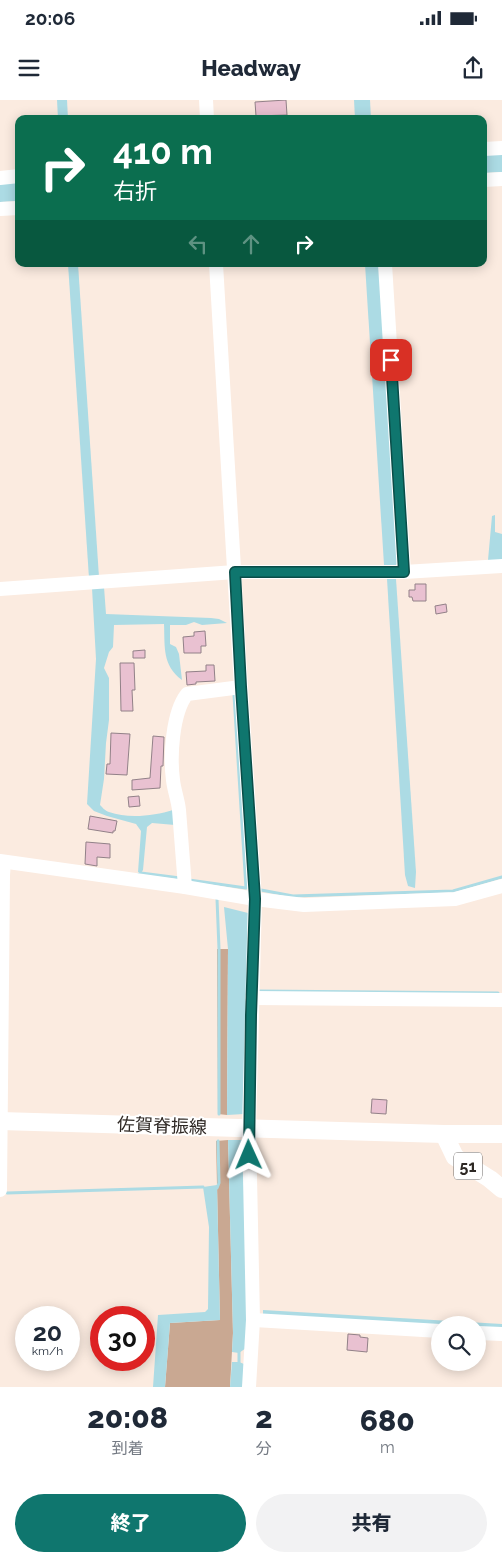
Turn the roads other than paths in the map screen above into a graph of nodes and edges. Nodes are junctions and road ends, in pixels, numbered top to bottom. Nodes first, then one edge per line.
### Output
1 (206, 100) edge
2 (207, 115) edge
3 (502, 148) edge
4 (487, 149) edge
5 (15, 176) edge
6 (0, 178) edge
7 (502, 179) edge
8 (487, 180) edge
9 (15, 208) edge
10 (0, 209) edge
11 (216, 267) edge
12 (385, 267) edge
13 (502, 566) edge
14 (235, 572) junction
15 (404, 572) junction
16 (0, 589) edge
17 (241, 687) junction
18 (2, 868) edge
19 (502, 886) edge
20 (185, 887) junction
21 (255, 899) junction
22 (252, 992) junction
23 (502, 1000) edge
24 (0, 1121) edge
25 (249, 1128) junction
26 (444, 1134) junction
27 (502, 1134) edge
28 (502, 1189) edge
29 (0, 1190) edge
30 (252, 1314) junction
31 (431, 1330) edge
32 (486, 1333) edge
33 (502, 1334) edge
34 (249, 1387) edge

1 - 2 street
3 - 4 street
5 - 6 street
7 - 8 street
9 - 10 street
11 - 14 street
12 - 15 street
13 - 15 street
14 - 15 street
14 - 16 street
14 - 17 street
17 - 20 street
17 - 21 street
18 - 20 street
18 - 24 street
19 - 21 street
20 - 21 street
21 - 22 street
22 - 23 street
22 - 25 street
24 - 25 main road, 佐賀脊振線 / 51
24 - 29 street
25 - 26 main road, 佐賀脊振線 / 51
25 - 30 street
26 - 27 main road, 佐賀脊振線 / 51
26 - 28 main road, 51
30 - 31 street
30 - 34 street
32 - 33 street

